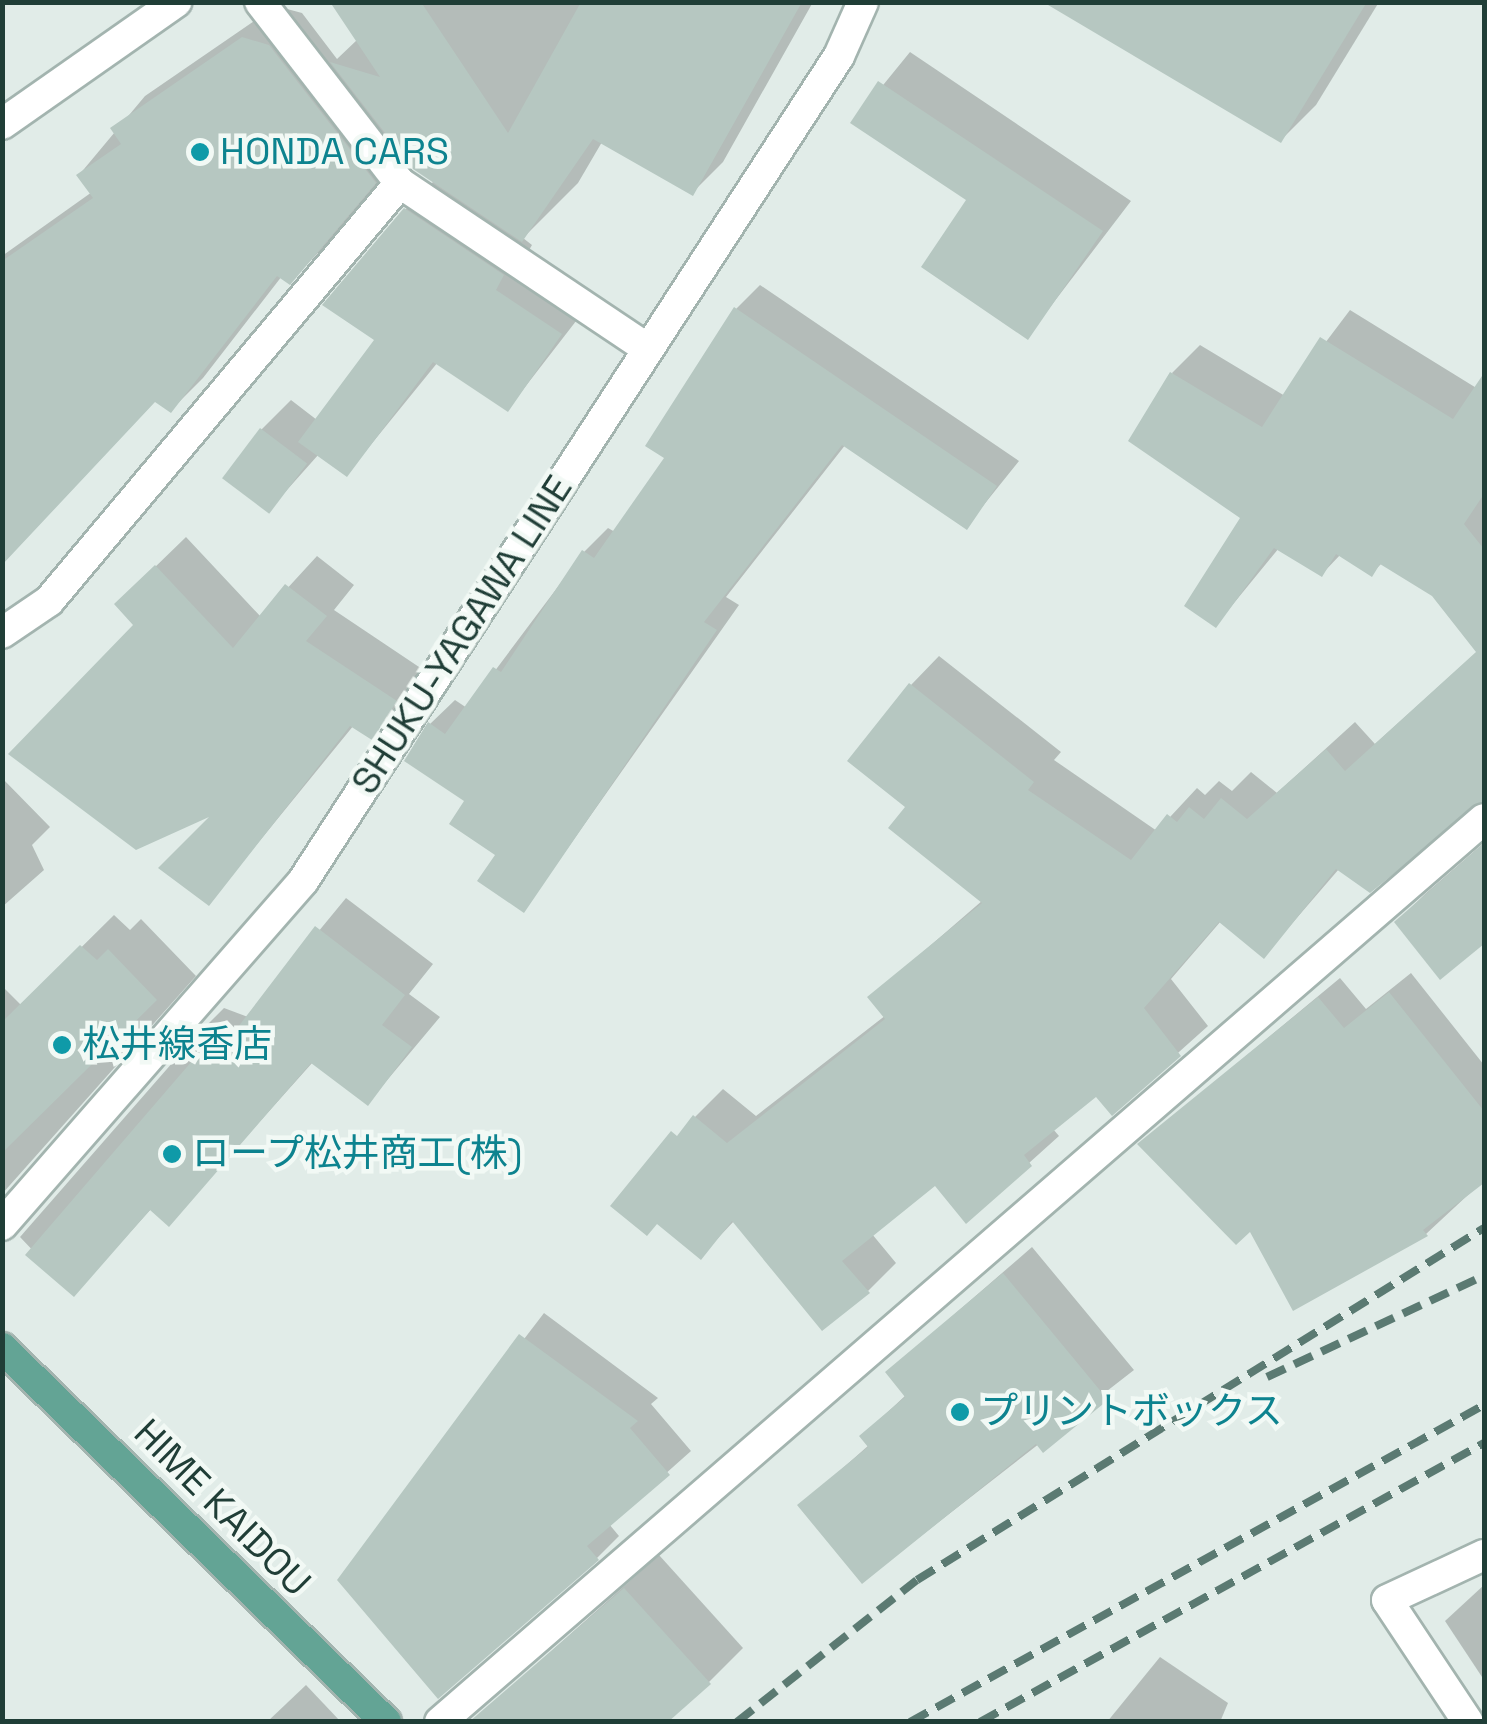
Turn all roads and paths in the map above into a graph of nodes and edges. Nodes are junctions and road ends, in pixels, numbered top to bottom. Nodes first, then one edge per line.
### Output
1 (176, 2) edge
2 (260, 2) edge
3 (863, 2) edge
4 (2, 124) edge
5 (400, 183) junction
6 (648, 349) junction
7 (2, 633) edge
8 (1484, 819) edge
9 (2, 1225) edge
10 (2, 1348) edge
11 (1484, 1556) edge
12 (386, 1722) edge
13 (440, 1722) edge
14 (1468, 1722) edge

1 - 4 street
2 - 5 street
3 - 6 street, SHUKU-YAGAWA LINE
5 - 6 street
5 - 7 street
6 - 9 street, SHUKU-YAGAWA LINE
8 - 13 street
10 - 12 main road, HIME KAIDOU
11 - 14 street

